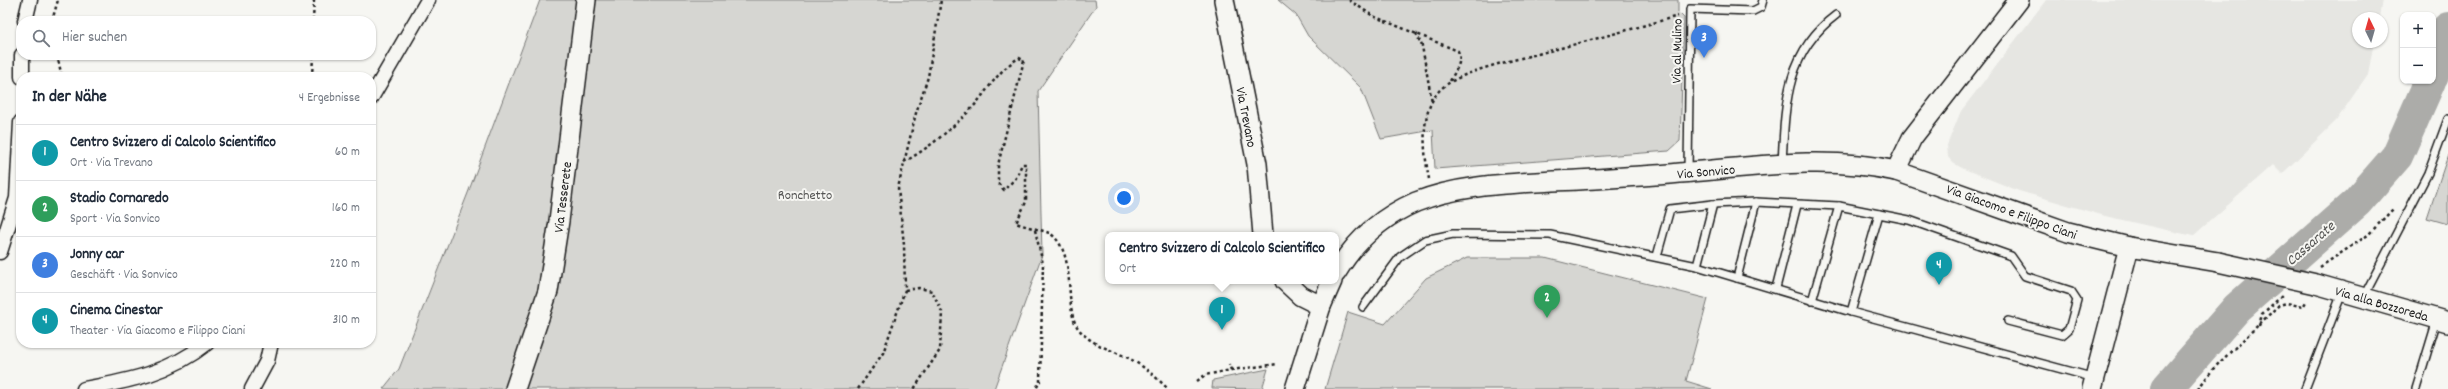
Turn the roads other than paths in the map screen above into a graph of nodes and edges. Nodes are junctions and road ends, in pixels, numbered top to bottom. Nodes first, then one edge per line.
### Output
1 (30, 0) edge
2 (586, 0) edge
3 (1224, 0) edge
4 (1763, 0) edge
5 (2020, 0) edge
6 (423, 3) edge
7 (1836, 15) dead end
8 (26, 16) edge
9 (22, 60) edge
10 (22, 72) edge
11 (376, 89) edge
12 (2448, 119) edge
13 (1782, 165) junction
14 (1896, 171) junction
15 (1688, 173) junction
16 (16, 201) edge
17 (1756, 202) junction
18 (1713, 204) junction
19 (1797, 205) junction
20 (1840, 206) junction
21 (1880, 214) junction
22 (1263, 232) edge
23 (2129, 247) junction
24 (0, 252) edge
25 (1657, 256) junction
26 (2218, 262) joint
27 (1697, 266) junction
28 (1339, 268) edge
29 (1737, 278) junction
30 (1288, 284) edge
31 (1331, 284) edge
32 (1776, 288) junction
33 (2343, 291) junction
34 (2364, 297) junction
35 (1812, 301) junction
36 (1321, 306) junction
37 (1363, 307) dead end
38 (1851, 312) junction
39 (2443, 320) edge
40 (2008, 321) dead end
41 (201, 348) edge
42 (270, 348) edge
43 (2093, 384) edge
44 (84, 389) edge
45 (252, 389) edge
46 (515, 389) edge
47 (1295, 389) edge
48 (2305, 389) edge
49 (2416, 389) edge

1 - 8 street
2 - 46 main road, Via Tesserete
3 - 22 main road, Via Trevano
4 - 15 lane, Via al Mulino
5 - 14 main road
6 - 11 street
7 - 13 lane
9 - 10 street
12 - 34 lane
13 - 14 main road, Via Sonvico
13 - 15 main road, Via Sonvico
14 - 23 main road, Via Giacomo e Filippo Ciani
15 - 28 main road, Via Sonvico
16 - 24 street
17 - 18 lane
17 - 19 lane
17 - 29 lane
18 - 25 lane
18 - 27 lane
19 - 20 lane
19 - 32 lane
20 - 21 lane
20 - 35 lane
21 - 38 lane
21 - 40 lane
23 - 26 main road, Via Giacomo e Filippo Ciani
23 - 43 main road
25 - 27 lane
25 - 37 lane
26 - 33 main road, Via alla Bozzoreda, bridge
27 - 29 lane
29 - 32 lane
30 - 36 main road
31 - 36 main road
32 - 35 lane
33 - 34 main road, Via alla Bozzoreda
33 - 48 lane
34 - 39 main road, Via alla Bozzoreda
35 - 38 lane
36 - 47 main road
38 - 43 lane
39 - 49 lane
41 - 44 street
42 - 45 street

